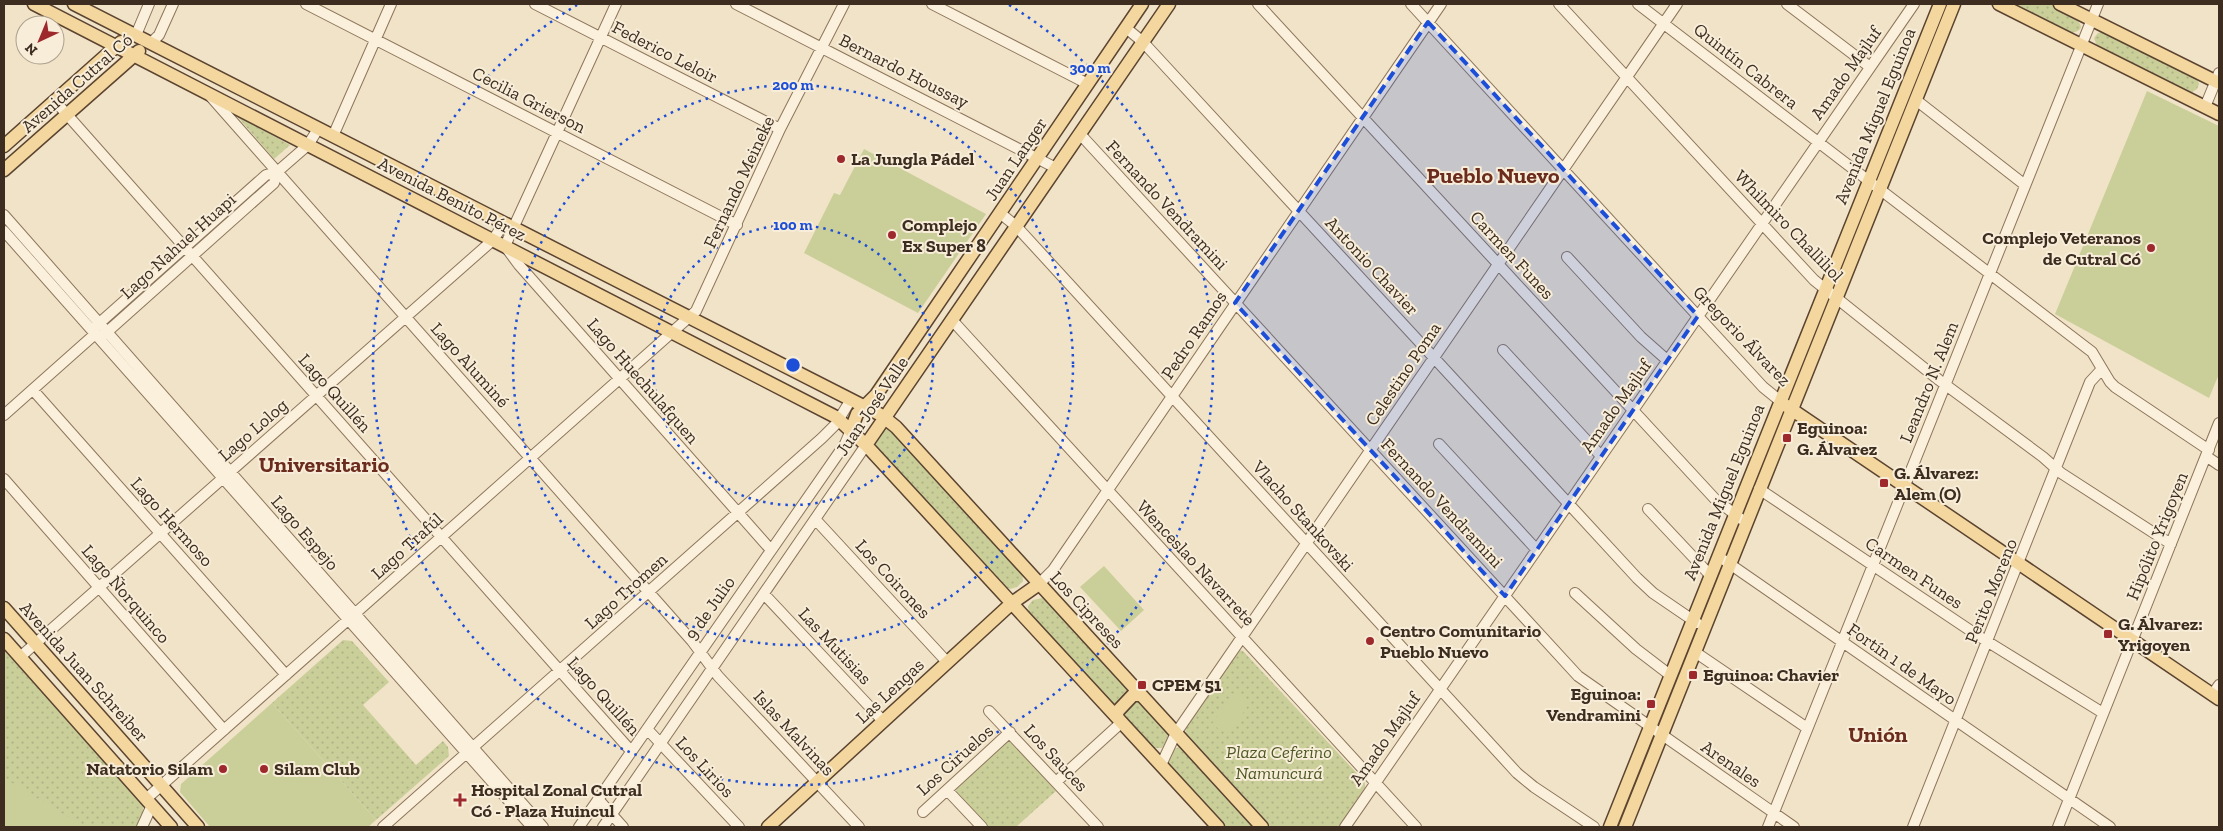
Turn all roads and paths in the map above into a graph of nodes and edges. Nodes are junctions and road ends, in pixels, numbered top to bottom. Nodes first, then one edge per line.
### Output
1 (34, 4) edge
2 (74, 4) edge
3 (149, 4) edge
4 (173, 4) edge
5 (306, 4) edge
6 (391, 4) edge
7 (535, 4) edge
8 (616, 4) edge
9 (736, 4) edge
10 (844, 4) edge
11 (932, 4) edge
12 (1169, 4) edge
13 (1258, 4) edge
14 (1411, 4) edge
15 (1441, 4) edge
16 (1558, 4) edge
17 (1638, 4) edge
18 (1678, 4) edge
19 (1787, 4) edge
20 (1914, 4) edge
21 (1940, 4) edge
22 (1954, 4) edge
23 (1999, 4) edge
24 (2060, 4) edge
25 (2098, 4) edge
26 (1139, 5) edge
27 (2091, 19) junction
28 (1428, 22) junction
29 (1664, 23) junction
30 (1126, 28) junction
31 (136, 36) junction
32 (601, 38) junction
33 (376, 40) junction
34 (1143, 42) junction
35 (152, 43) junction
36 (2081, 45) junction
37 (116, 47) junction
38 (821, 47) junction
39 (135, 54) junction
40 (1870, 67) junction
41 (1627, 78) junction
42 (2218, 79) edge
43 (1088, 84) junction
44 (208, 94) junction
45 (1916, 100) junction
46 (55, 101) junction
47 (2205, 107) junction
48 (67, 114) junction
49 (2219, 114) edge
50 (1363, 118) junction
51 (318, 129) junction
52 (780, 129) junction
53 (557, 133) junction
54 (1080, 134) junction
55 (333, 136) junction
56 (1818, 142) junction
57 (308, 145) junction
58 (4, 146) edge
59 (1037, 158) junction
60 (1056, 168) junction
61 (1563, 169) junction
62 (4, 170) edge
63 (277, 172) junction
64 (1868, 180) junction
65 (2025, 186) junction
66 (1880, 189) junction
67 (1299, 211) junction
68 (1000, 213) junction
69 (4, 215) edge
70 (1762, 224) junction
71 (736, 225) junction
72 (508, 226) junction
73 (1016, 226) junction
74 (4, 232) edge
75 (493, 240) junction
76 (505, 246) junction
77 (184, 247) junction
78 (192, 256) junction
79 (1567, 257) dead end
80 (1498, 264) junction
81 (1990, 274) junction
82 (1824, 288) junction
83 (1836, 298) junction
84 (1236, 303) junction
85 (1698, 316) junction
86 (405, 317) junction
87 (689, 318) junction
88 (952, 320) junction
89 (99, 323) junction
90 (106, 332) junction
91 (673, 332) junction
92 (94, 335) junction
93 (1504, 350) dead end
94 (1434, 358) junction
95 (1667, 360) junction
96 (2102, 368) junction
97 (620, 379) junction
98 (1945, 384) junction
99 (33, 390) junction
100 (316, 396) junction
101 (1172, 396) junction
102 (1779, 400) junction
103 (850, 401) junction
104 (865, 407) junction
105 (1791, 409) junction
106 (1633, 410) junction
107 (4, 415) edge
108 (885, 418) junction
109 (839, 419) junction
110 (2219, 423) edge
111 (851, 430) junction
112 (822, 438) junction
113 (866, 444) junction
114 (1439, 444) dead end
115 (1370, 450) junction
116 (2207, 453) junction
117 (838, 454) junction
118 (1601, 456) junction
119 (530, 458) junction
120 (2219, 464) edge
121 (2056, 469) junction
122 (226, 475) junction
123 (4, 480) edge
124 (1905, 486) junction
125 (1759, 489) junction
126 (1108, 490) junction
127 (1568, 503) junction
128 (1648, 509) dead end
129 (738, 513) junction
130 (1734, 514) junction
131 (815, 519) junction
132 (1746, 522) junction
133 (160, 533) junction
134 (442, 537) junction
135 (1306, 543) junction
136 (2171, 544) junction
137 (1536, 549) junction
138 (771, 550) junction
139 (1718, 556) junction
140 (1729, 564) junction
141 (2020, 564) junction
142 (1873, 565) junction
143 (1710, 575) junction
144 (1039, 584) junction
145 (99, 588) junction
146 (649, 592) junction
147 (1575, 592) dead end
148 (764, 594) junction
149 (1504, 596) junction
150 (1012, 603) junction
151 (4, 608) edge
152 (352, 617) junction
153 (1692, 619) junction
154 (1704, 628) junction
155 (1242, 637) junction
156 (4, 639) edge
157 (2132, 640) junction
158 (1842, 642) junction
159 (1988, 642) junction
160 (35, 644) junction
161 (1695, 652) junction
162 (703, 656) junction
163 (20, 657) junction
164 (948, 662) junction
165 (712, 668) junction
166 (560, 670) junction
167 (286, 675) junction
168 (1670, 675) junction
169 (1440, 689) junction
170 (2217, 693) edge
171 (1141, 695) junction
172 (989, 710) dead end
173 (2103, 713) junction
174 (1120, 720) junction
175 (883, 721) junction
176 (1956, 721) junction
177 (1649, 727) junction
178 (1807, 728) junction
179 (647, 729) junction
180 (224, 730) junction
181 (1010, 732) junction
182 (1176, 733) junction
183 (1661, 736) junction
184 (661, 744) junction
185 (470, 750) junction
186 (632, 751) junction
187 (1161, 765) junction
188 (817, 782) junction
189 (1056, 782) junction
190 (1376, 782) junction
191 (161, 786) junction
192 (947, 790) junction
193 (598, 799) junction
194 (2069, 799) junction
195 (149, 802) junction
196 (923, 812) dead end
197 (1773, 813) junction
198 (612, 814) junction
199 (142, 827) edge
200 (171, 827) edge
201 (198, 827) edge
202 (383, 827) edge
203 (532, 827) edge
204 (543, 827) edge
205 (578, 827) edge
206 (603, 827) edge
207 (624, 827) edge
208 (739, 827) edge
209 (768, 827) edge
210 (859, 827) edge
211 (982, 827) edge
212 (1098, 827) edge
213 (1218, 827) edge
214 (1262, 827) edge
215 (1344, 827) edge
216 (1416, 827) edge
217 (1594, 827) edge
218 (1610, 827) edge
219 (1625, 827) edge
220 (1768, 827) edge
221 (1794, 827) edge
222 (1913, 827) edge
223 (2058, 827) edge
224 (2110, 827) edge

1 - 37 main road, Avenida Benito Pérez
2 - 31 main road, Avenida Benito Pérez
3 - 31 street
4 - 35 street
5 - 33 street, Cecilia Grierson
6 - 33 street
7 - 32 street, Federico Leloir
8 - 32 street
9 - 38 street, Bernardo Houssay
10 - 38 street, Fernando Meineke
11 - 43 street
12 - 34 main road, Juan José Valle
13 - 50 street, Carmen Funes
14 - 28 street, Gregorio Álvarez
15 - 28 street, Pedro Ramos
16 - 41 street, Whilmiro Challiliol
17 - 29 street, Quintín Cabrera
18 - 29 street, Celestino Poma
19 - 40 street
20 - 40 street, Amado Majluf
21 - 64 main road, Avenida Miguel Eguinoa
22 - 45 main road, Avenida Miguel Eguinoa
23 - 36 main road
24 - 27 main road
25 - 27 street, Leandro N. Alem
26 - 30 main road, Juan Langer
27 - 36 street, Leandro N. Alem
27 - 42 main road
28 - 50 street, Pedro Ramos
28 - 61 street, Gregorio Álvarez
29 - 41 street, Celestino Poma
29 - 56 street, Quintín Cabrera
30 - 34 street, Antonio Chavier
30 - 43 main road, Juan Langer
31 - 35 main road, Avenida Benito Pérez
31 - 37 main road, Avenida Cutral Có
31 - 39 main road
32 - 52 street, Federico Leloir
32 - 53 street
33 - 53 street, Cecilia Grierson
33 - 55 street
34 - 54 main road, Juan José Valle
34 - 67 street, Antonio Chavier
35 - 39 main road, Avenida Cutral Có
35 - 51 main road, Avenida Benito Pérez
36 - 47 main road
36 - 65 street, Leandro N. Alem
37 - 39 main road, Avenida Benito Pérez
37 - 46 main road, Avenida Cutral Có
38 - 52 street, Fernando Meineke
38 - 59 street, Bernardo Houssay
39 - 44 main road, Avenida Benito Pérez
39 - 48 main road, Avenida Cutral Có
40 - 56 street, Amado Majluf
41 - 61 street, Celestino Poma
41 - 70 street, Whilmiro Challiliol
42 - 47 street
43 - 59 main road, Juan Langer
44 - 57 main road, Avenida Benito Pérez
44 - 63 street, Lago Aluminé
45 - 65 street
45 - 66 main road, Avenida Miguel Eguinoa
46 - 48 street, Lago Quillén
46 - 58 main road, Avenida Cutral Có
47 - 49 main road
48 - 62 main road, Avenida Cutral Có
48 - 77 street, Lago Quillén
50 - 67 street, Pedro Ramos
50 - 80 street, Carmen Funes
51 - 55 main road, Avenida Benito Pérez
51 - 57 street, Lago Nahuel Huapi
52 - 71 street, Fernando Meineke
53 - 71 street, Cecilia Grierson
53 - 72 street
54 - 60 main road, Juan José Valle
54 - 84 street, Fernando Vendramini
55 - 72 main road, Avenida Benito Pérez
56 - 64 street, Quintín Cabrera
56 - 70 street, Amado Majluf
57 - 63 street, Lago Nahuel Huapi
57 - 75 main road, Avenida Benito Pérez
59 - 60 street, Bernardo Houssay
59 - 68 main road, Juan Langer
60 - 73 main road, Juan José Valle
61 - 80 street, Celestino Poma
61 - 85 street, Gregorio Álvarez
63 - 77 street, Lago Nahuel Huapi
63 - 78 street, Lago Nahuel Huapi
63 - 86 street, Lago Aluminé
64 - 66 street, Quintín Cabrera
64 - 82 main road, Avenida Miguel Eguinoa
65 - 81 street, Leandro N. Alem
66 - 81 street, Quintín Cabrera
66 - 83 main road, Avenida Miguel Eguinoa
67 - 84 street, Pedro Ramos
67 - 94 street, Antonio Chavier
68 - 73 street, Vlacho Stankovski
68 - 104 main road, Juan Langer
69 - 89 street, Lago Espejo
70 - 82 street, Whilmiro Challiliol
70 - 85 street, Amado Majluf
71 - 87 street, Fernando Meineke
72 - 75 street, Lago Lolog
72 - 76 street
72 - 87 main road, Avenida Benito Pérez
73 - 88 main road, Juan José Valle
73 - 101 street, Vlacho Stankovski
74 - 92 street, Lago Espejo
75 - 76 main road, Avenida Benito Pérez
75 - 86 street, Lago Lolog
76 - 91 main road, Avenida Benito Pérez
76 - 97 street, Lago Huechulafquen
77 - 78 street, Lago Quillén
77 - 89 street, Lago Nahuel Huapi
78 - 90 street, Lago Nahuel Huapi
78 - 100 street, Lago Quillén
79 - 95 street
80 - 94 street, Celestino Poma
80 - 106 street, Carmen Funes
81 - 96 street, Quintín Cabrera
81 - 98 street, Leandro N. Alem
82 - 83 street, Whilmiro Challiliol
82 - 102 main road, Avenida Miguel Eguinoa
83 - 98 street, Whilmiro Challiliol
83 - 105 main road, Avenida Miguel Eguinoa
84 - 101 street, Pedro Ramos
84 - 115 street, Fernando Vendramini
85 - 95 street, Amado Majluf
85 - 102 street, Gregorio Álvarez
86 - 100 street, Lago Lolog
86 - 119 street, Lago Aluminé
87 - 91 street, Lago Trafúl
87 - 103 main road, Avenida Benito Pérez
88 - 108 main road, Juan José Valle
88 - 126 street, Wenceslao Navarrete
89 - 90 street, Lago Espejo
89 - 92 street, Lago Nahuel Huapi
90 - 92 street, Lago Nahuel Huapi
90 - 122 street, Lago Espejo
91 - 97 street, Lago Trafúl
91 - 109 main road, Avenida Benito Pérez
92 - 99 street, Lago Nahuel Huapi
92 - 122 street, Lago Espejo
93 - 118 street
94 - 115 street, Celestino Poma
94 - 127 street, Antonio Chavier
95 - 106 street, Amado Majluf
96 - 116 street, Quintín Cabrera
96 - 121 street, Perito Moreno
97 - 119 street, Lago Trafúl
97 - 129 street, Lago Huechulafquen
98 - 121 street, Whilmiro Challiliol
98 - 124 street, Leandro N. Alem
99 - 107 street, Lago Nahuel Huapi
99 - 133 street, Lago Hermoso
100 - 122 street, Lago Lolog
100 - 134 street, Lago Quillén
101 - 126 street, Pedro Ramos
101 - 135 street, Vlacho Stankovski
102 - 105 main road, Gregorio Álvarez
102 - 130 main road, Avenida Miguel Eguinoa
103 - 104 main road, Avenida Benito Pérez
103 - 109 street, Lago Tromen
104 - 108 main road, Avenida Benito Pérez
104 - 111 main road, 9 de Julio
105 - 124 main road, Gregorio Álvarez
105 - 125 main road, Avenida Miguel Eguinoa
106 - 118 street, Amado Majluf
106 - 130 street, Carmen Funes
108 - 113 main road, Juan José Valle
108 - 144 main road, Los Cipreses
109 - 111 main road, Avenida Benito Pérez
109 - 112 street, Lago Tromen
110 - 116 street, Hipólito Yrigoyen
111 - 113 main road
111 - 117 street, 9 de Julio
112 - 117 street
112 - 129 street, Lago Tromen
113 - 131 street, Juan José Valle
113 - 150 main road
114 - 137 street
115 - 135 street, Celestino Poma
115 - 149 street, Fernando Vendramini
116 - 120 street, Quintín Cabrera
116 - 136 street, Hipólito Yrigoyen
117 - 138 street, 9 de Julio
118 - 127 street, Amado Majluf
119 - 134 street, Lago Trafúl
119 - 146 street, Lago Aluminé
121 - 136 street, Whilmiro Challiliol
121 - 141 street, Perito Moreno
122 - 133 street, Lago Lolog
122 - 152 street, Lago Espejo
123 - 145 street, Lago Ñorquinco
124 - 141 main road, Gregorio Álvarez
124 - 142 street, Leandro N. Alem
125 - 132 main road, Avenida Miguel Eguinoa
125 - 142 street, Carmen Funes
126 - 144 street, Pedro Ramos
126 - 155 street, Wenceslao Navarrete
127 - 137 street, Amado Majluf
127 - 153 street, Antonio Chavier
128 - 143 street
129 - 138 street, Lago Huechulafquen
129 - 146 street, Lago Tromen
130 - 132 street, Carmen Funes
130 - 139 main road, Avenida Miguel Eguinoa
131 - 148 street, Juan José Valle
131 - 164 street, Los Coirones
132 - 140 main road, Avenida Miguel Eguinoa
133 - 145 street, Lago Lolog
133 - 167 street, Lago Hermoso
134 - 152 street, Lago Trafúl
134 - 166 street, Lago Quillén
135 - 155 street, Celestino Poma
135 - 169 street, Vlacho Stankovski
136 - 157 street, Hipólito Yrigoyen
137 - 149 street, Amado Majluf
138 - 162 street, 9 de Julio
139 - 140 street, Fortín 1 de Mayo
139 - 143 main road, Avenida Miguel Eguinoa
140 - 154 main road, Avenida Miguel Eguinoa
140 - 158 street, Fortín 1 de Mayo
141 - 157 main road, Gregorio Álvarez
141 - 159 street, Perito Moreno
142 - 158 street, Leandro N. Alem
142 - 159 street, Carmen Funes
143 - 153 main road, Avenida Miguel Eguinoa
144 - 150 main road, Las Lengas
144 - 171 main road, Los Cipreses
145 - 160 street, Lago Lolog
145 - 180 street, Lago Ñorquinco
146 - 162 street, Lago Aluminé
146 - 166 street, Lago Tromen
147 - 168 street
148 - 165 street, Juan José Valle
148 - 175 street, Las Mutisias
149 - 169 street, Amado Majluf
149 - 177 street, Fernando Vendramini
150 - 164 main road, Las Lengas
150 - 174 main road
151 - 160 main road, Avenida Juan Schreiber
152 - 167 street, Lago Trafúl
152 - 185 street, Lago Espejo
153 - 154 street, Antonio Chavier
153 - 168 main road, Avenida Miguel Eguinoa
154 - 161 main road, Avenida Miguel Eguinoa
155 - 182 street, Celestino Poma
155 - 190 street, Wenceslao Navarrete
156 - 163 main road
157 - 170 main road, Gregorio Álvarez
157 - 173 street, Hipólito Yrigoyen
158 - 176 street, Fortín 1 de Mayo
158 - 178 street, Leandro N. Alem
159 - 173 street, Carmen Funes
159 - 176 street, Perito Moreno
160 - 163 street, Lago Lolog
160 - 191 main road, Avenida Juan Schreiber
161 - 178 street
161 - 183 main road, Avenida Miguel Eguinoa
162 - 165 street, Islas Malvinas
162 - 179 street, 9 de Julio
163 - 195 main road
164 - 175 main road, Las Lengas
165 - 184 street, Juan José Valle
165 - 188 street, Islas Malvinas
166 - 185 street, Lago Tromen
166 - 186 street, Lago Quillén
167 - 180 street, Lago Trafúl
168 - 177 main road, Avenida Miguel Eguinoa
169 - 190 street, Amado Majluf
169 - 217 street, Vlacho Stankovski
171 - 174 main road
171 - 182 main road, Los Cipreses
172 - 181 street, Los Sauces
173 - 194 street, Hipólito Yrigoyen
174 - 187 main road
174 - 189 street
175 - 188 main road, Las Lengas
176 - 194 street, Fortín 1 de Mayo
176 - 222 street, Perito Moreno
177 - 183 street, Arenales
177 - 218 main road, Avenida Miguel Eguinoa
178 - 197 street, Leandro N. Alem
179 - 184 street, Los Lirios
179 - 186 street, 9 de Julio
180 - 191 street, Lago Trafúl
181 - 189 street, Los Sauces
181 - 192 street, Los Ciruelos
182 - 187 street, Celestino Poma
182 - 214 main road, Los Cipreses
183 - 197 street, Arenales
183 - 219 main road, Avenida Miguel Eguinoa
184 - 198 street, Juan José Valle
184 - 208 street, Los Lirios
185 - 202 street, Lago Tromen
185 - 203 street, Lago Espejo
185 - 204 street, Lago Espejo
186 - 193 street, 9 de Julio
187 - 213 main road
188 - 209 main road, Las Lengas
188 - 210 street, Islas Malvinas
189 - 212 street, Los Sauces
190 - 215 street, Amado Majluf
190 - 216 street, Wenceslao Navarrete
191 - 195 street, Lago Trafúl
191 - 201 main road, Avenida Juan Schreiber
192 - 196 street, Los Ciruelos
192 - 211 street
193 - 198 street
193 - 205 street, 9 de Julio
194 - 223 street, Hipólito Yrigoyen
194 - 224 street, Fortín 1 de Mayo
195 - 199 street
195 - 200 main road
197 - 220 street, Leandro N. Alem
197 - 221 street, Arenales
198 - 206 street, Juan José Valle
198 - 207 street

